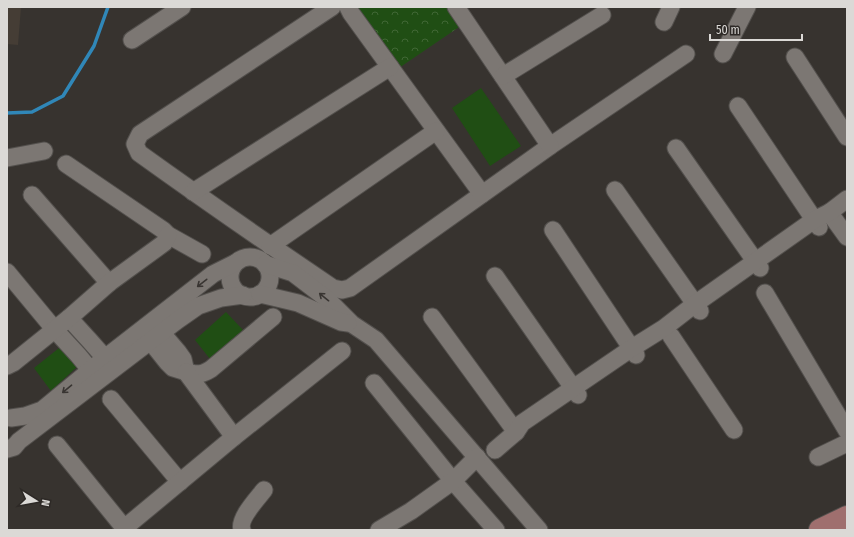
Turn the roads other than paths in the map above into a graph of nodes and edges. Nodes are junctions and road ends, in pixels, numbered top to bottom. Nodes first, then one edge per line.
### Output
1 (182, 7) edge
2 (332, 7) edge
3 (348, 7) edge
4 (671, 7) edge
5 (747, 7) edge
6 (462, 9) edge
7 (602, 15) dead end
8 (664, 22) dead end
9 (132, 40) dead end
10 (686, 54) dead end
11 (723, 54) dead end
12 (795, 57) dead end
13 (390, 67) junction
14 (503, 76) junction
15 (738, 106) dead end
16 (436, 131) junction
17 (847, 137) edge
18 (550, 146) junction
19 (676, 148) dead end
20 (44, 151) dead end
21 (7, 158) edge
22 (66, 164) dead end
23 (615, 190) dead end
24 (193, 192) junction
25 (482, 194) junction
26 (32, 195) dead end
27 (847, 199) edge
28 (837, 213) edge
29 (817, 224) junction
30 (553, 230) dead end
31 (168, 235) junction
32 (847, 236) edge
33 (270, 246) junction
34 (202, 254) dead end
35 (235, 263) junction
36 (265, 264) junction
37 (758, 265) junction
38 (7, 272) edge
39 (495, 276) dead end
40 (109, 284) junction
41 (765, 292) dead end
42 (260, 294) junction
43 (243, 295) junction
44 (698, 308) junction
45 (274, 317) dead end
46 (432, 317) dead end
47 (69, 318) junction
48 (352, 324) junction
49 (54, 330) junction
50 (151, 331) junction
51 (671, 336) junction
52 (342, 351) dead end
53 (634, 351) junction
54 (109, 363) junction
55 (7, 366) edge
56 (186, 372) junction
57 (95, 375) junction
58 (374, 383) dead end
59 (576, 392) junction
60 (111, 399) dead end
61 (9, 418) edge
62 (734, 430) dead end
63 (847, 431) edge
64 (516, 432) junction
65 (234, 437) junction
66 (847, 443) edge
67 (57, 445) dead end
68 (10, 448) edge
69 (495, 450) dead end
70 (477, 457) junction
71 (818, 457) dead end
72 (453, 481) junction
73 (180, 482) junction
74 (264, 490) dead end
75 (847, 517) edge
76 (130, 527) edge
77 (387, 528) edge
78 (242, 530) edge
79 (496, 530) edge
80 (539, 530) edge
81 (820, 530) edge

1 - 9 street
2 - 24 street
3 - 13 street
4 - 8 street
5 - 11 street
6 - 14 street
7 - 14 street
10 - 18 street
12 - 17 street
13 - 16 street
13 - 24 street
14 - 18 street
15 - 29 street
16 - 25 street
16 - 33 street
18 - 25 street
19 - 37 street
20 - 21 street
22 - 31 street
23 - 44 street
24 - 33 street
25 - 33 street
26 - 40 street
27 - 28 street
28 - 29 street
28 - 32 street
29 - 37 street
30 - 53 street
31 - 34 street
31 - 40 street
35 - 36 street
35 - 43 street
35 -> 50 street
36 - 42 street
48 -> 36 street
37 - 44 street
38 - 49 street
39 - 59 street
40 - 47 street
41 - 63 street
42 - 43 street
42 - 48 street
43 - 50 street
44 - 51 street
44 - 53 street
45 - 56 street
46 - 64 street
47 - 49 street
47 - 54 street
48 - 70 street
49 - 55 street
49 - 57 street
50 - 54 street
50 - 56 street
51 - 53 street
51 - 62 street
52 - 65 street
53 - 59 street
54 - 57 street
56 - 65 street
57 -> 61 street
57 - 68 street
58 - 72 street
59 - 64 street
60 - 73 street
61 - 68 street
64 - 69 street
65 - 73 street
66 - 71 street
67 - 76 street
70 - 72 street
70 - 80 street
72 - 77 street
72 - 79 street
73 - 76 street
74 - 78 street
75 - 81 main road

